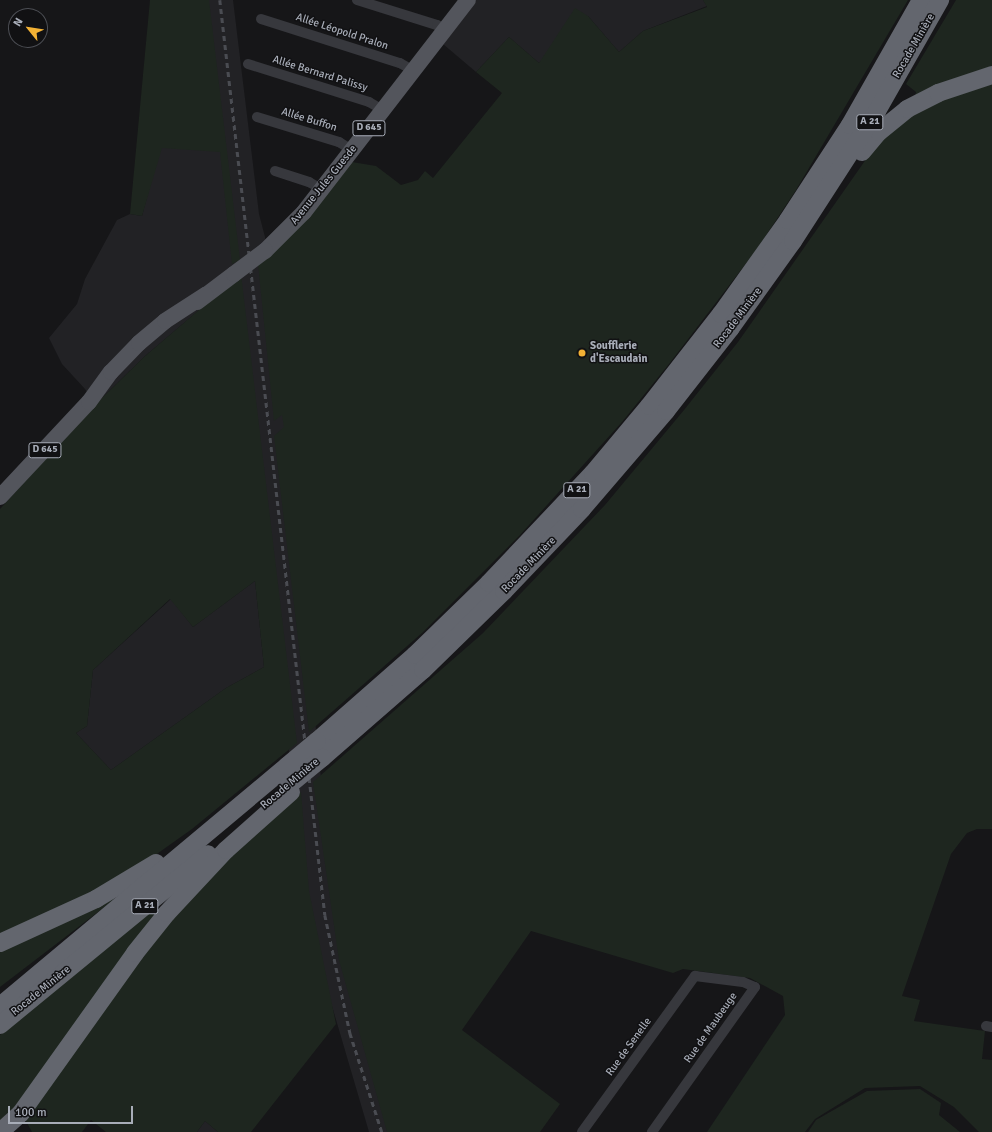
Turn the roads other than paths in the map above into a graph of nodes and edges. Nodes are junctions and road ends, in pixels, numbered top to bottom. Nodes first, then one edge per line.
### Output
1 (357, 0) edge
2 (468, 0) edge
3 (921, 0) edge
4 (940, 0) edge
5 (262, 19) dead end
6 (446, 31) junction
7 (248, 64) dead end
8 (414, 70) junction
9 (992, 75) edge
10 (383, 110) junction
11 (257, 117) dead end
12 (352, 150) junction
13 (275, 171) dead end
14 (322, 189) junction
15 (794, 241) junction
16 (0, 497) edge
17 (287, 766) junction
18 (290, 789) junction
19 (0, 943) edge
20 (695, 976) joint
21 (0, 1006) edge
22 (0, 1025) edge
23 (21, 1113) junction
24 (0, 1132) edge
25 (18, 1132) edge
26 (582, 1132) edge
27 (652, 1132) edge

1 - 6 street
2 - 6 main road, Avenue Jules Guesde / D 645
3 - 17 highway, Rocade Minière / A 21, bridge
4 - 15 highway, Rocade Minière / A 21
5 - 8 street, Allée Léopold Pralon
6 - 8 main road, Avenue Jules Guesde / D 645
7 - 10 street, Allée Bernard Palissy
8 - 10 main road, Avenue Jules Guesde / D 645
9 - 15 highway
10 - 12 main road, Avenue Jules Guesde / D 645
11 - 12 street, Allée Buffon
12 - 14 main road, Avenue Jules Guesde / D 645
13 - 14 street
14 - 16 main road, Avenue Jules Guesde / D 645, bridge
15 - 18 highway, Rocade Minière / A 21, bridge
17 - 19 highway
17 - 21 highway, Rocade Minière / A 21
18 - 22 highway, Rocade Minière / A 21
18 - 23 highway
20 - 26 street, Rue de Senelle
20 - 27 street, Rue de Maubeuge
23 - 24 highway
23 - 25 highway

